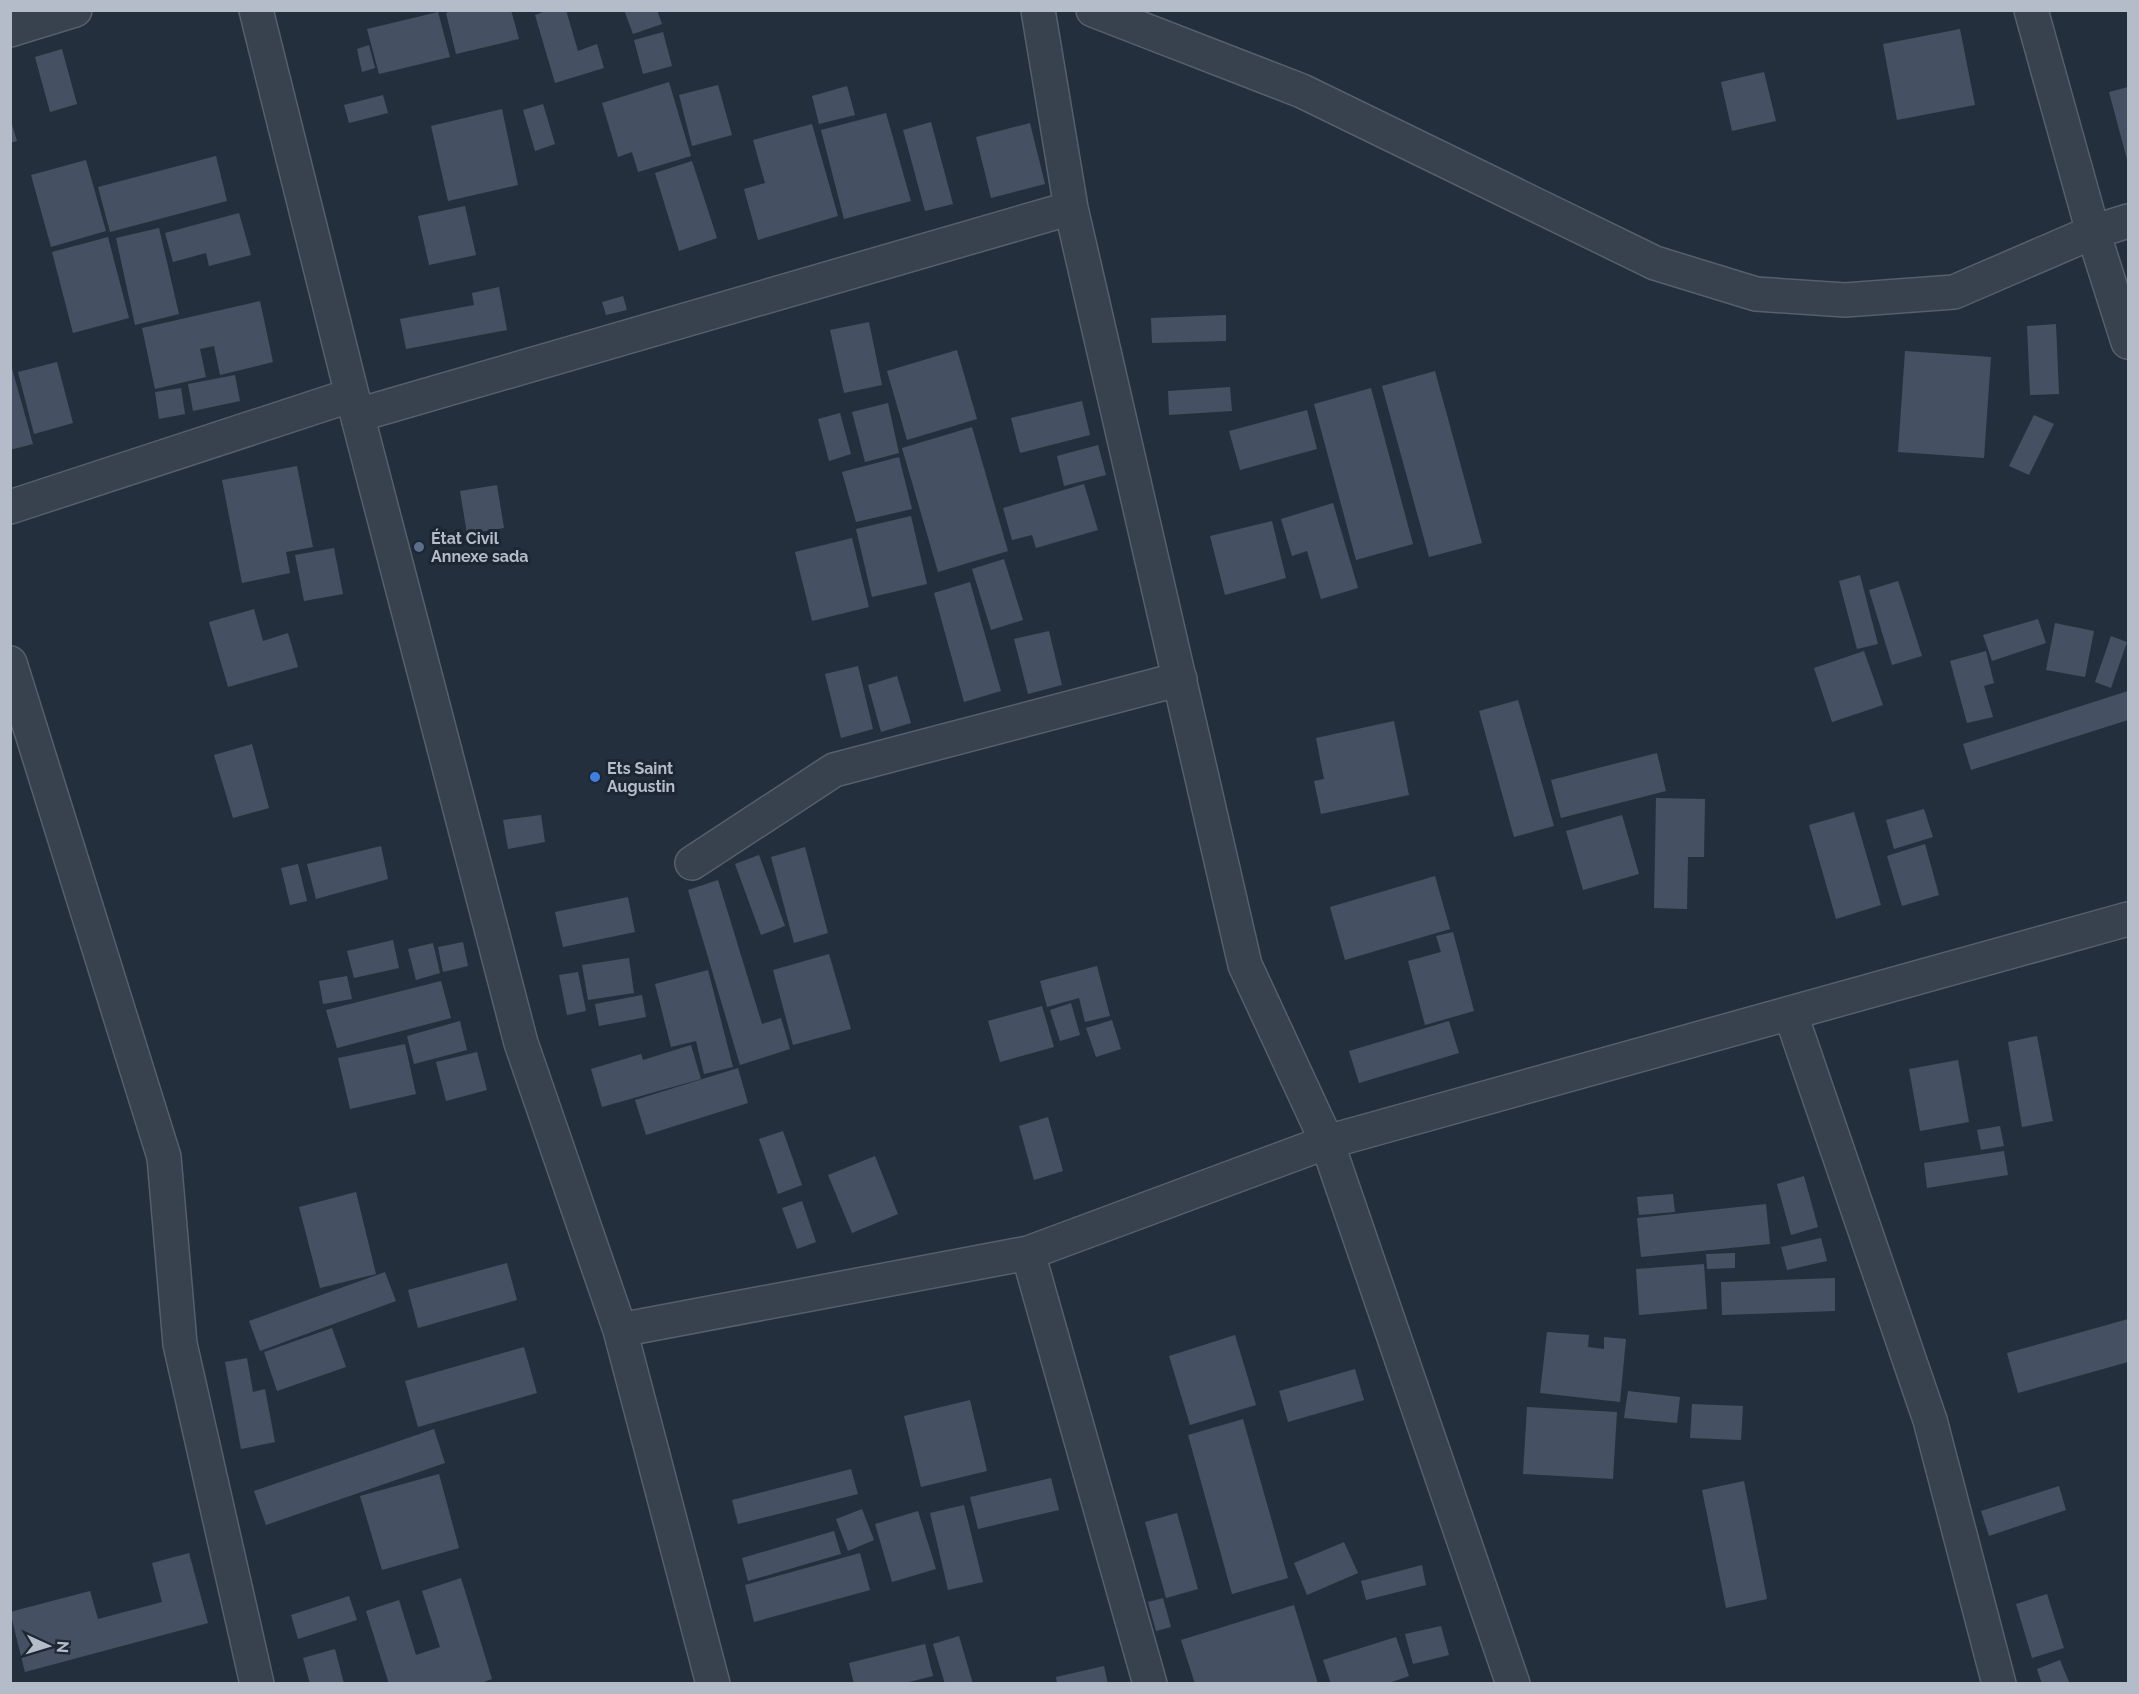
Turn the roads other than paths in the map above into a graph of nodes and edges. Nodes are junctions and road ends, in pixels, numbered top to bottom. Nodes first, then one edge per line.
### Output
1 (75, 10) edge
2 (256, 10) edge
3 (1038, 10) edge
4 (1093, 10) edge
5 (2031, 10) edge
6 (10, 30) edge
7 (1071, 208) junction
8 (2128, 221) edge
9 (2093, 232) junction
10 (2128, 342) edge
11 (355, 405) junction
12 (10, 507) edge
13 (10, 663) edge
14 (1180, 679) junction
15 (692, 863) dead end
16 (2128, 920) edge
17 (1791, 1015) junction
18 (1327, 1142) junction
19 (1028, 1253) junction
20 (620, 1330) junction
21 (257, 1683) edge
22 (713, 1683) edge
23 (1150, 1683) edge
24 (1513, 1683) edge
25 (1999, 1683) edge

1 - 6 street
2 - 11 street
3 - 7 street
4 - 9 street
5 - 9 street
7 - 11 street
7 - 14 street
8 - 9 street
9 - 10 street
11 - 12 street
11 - 20 street
13 - 21 street
14 - 15 street
14 - 18 street
16 - 17 street
17 - 18 street
17 - 25 street
18 - 19 street
18 - 24 street
19 - 20 street
19 - 23 street
20 - 22 street

